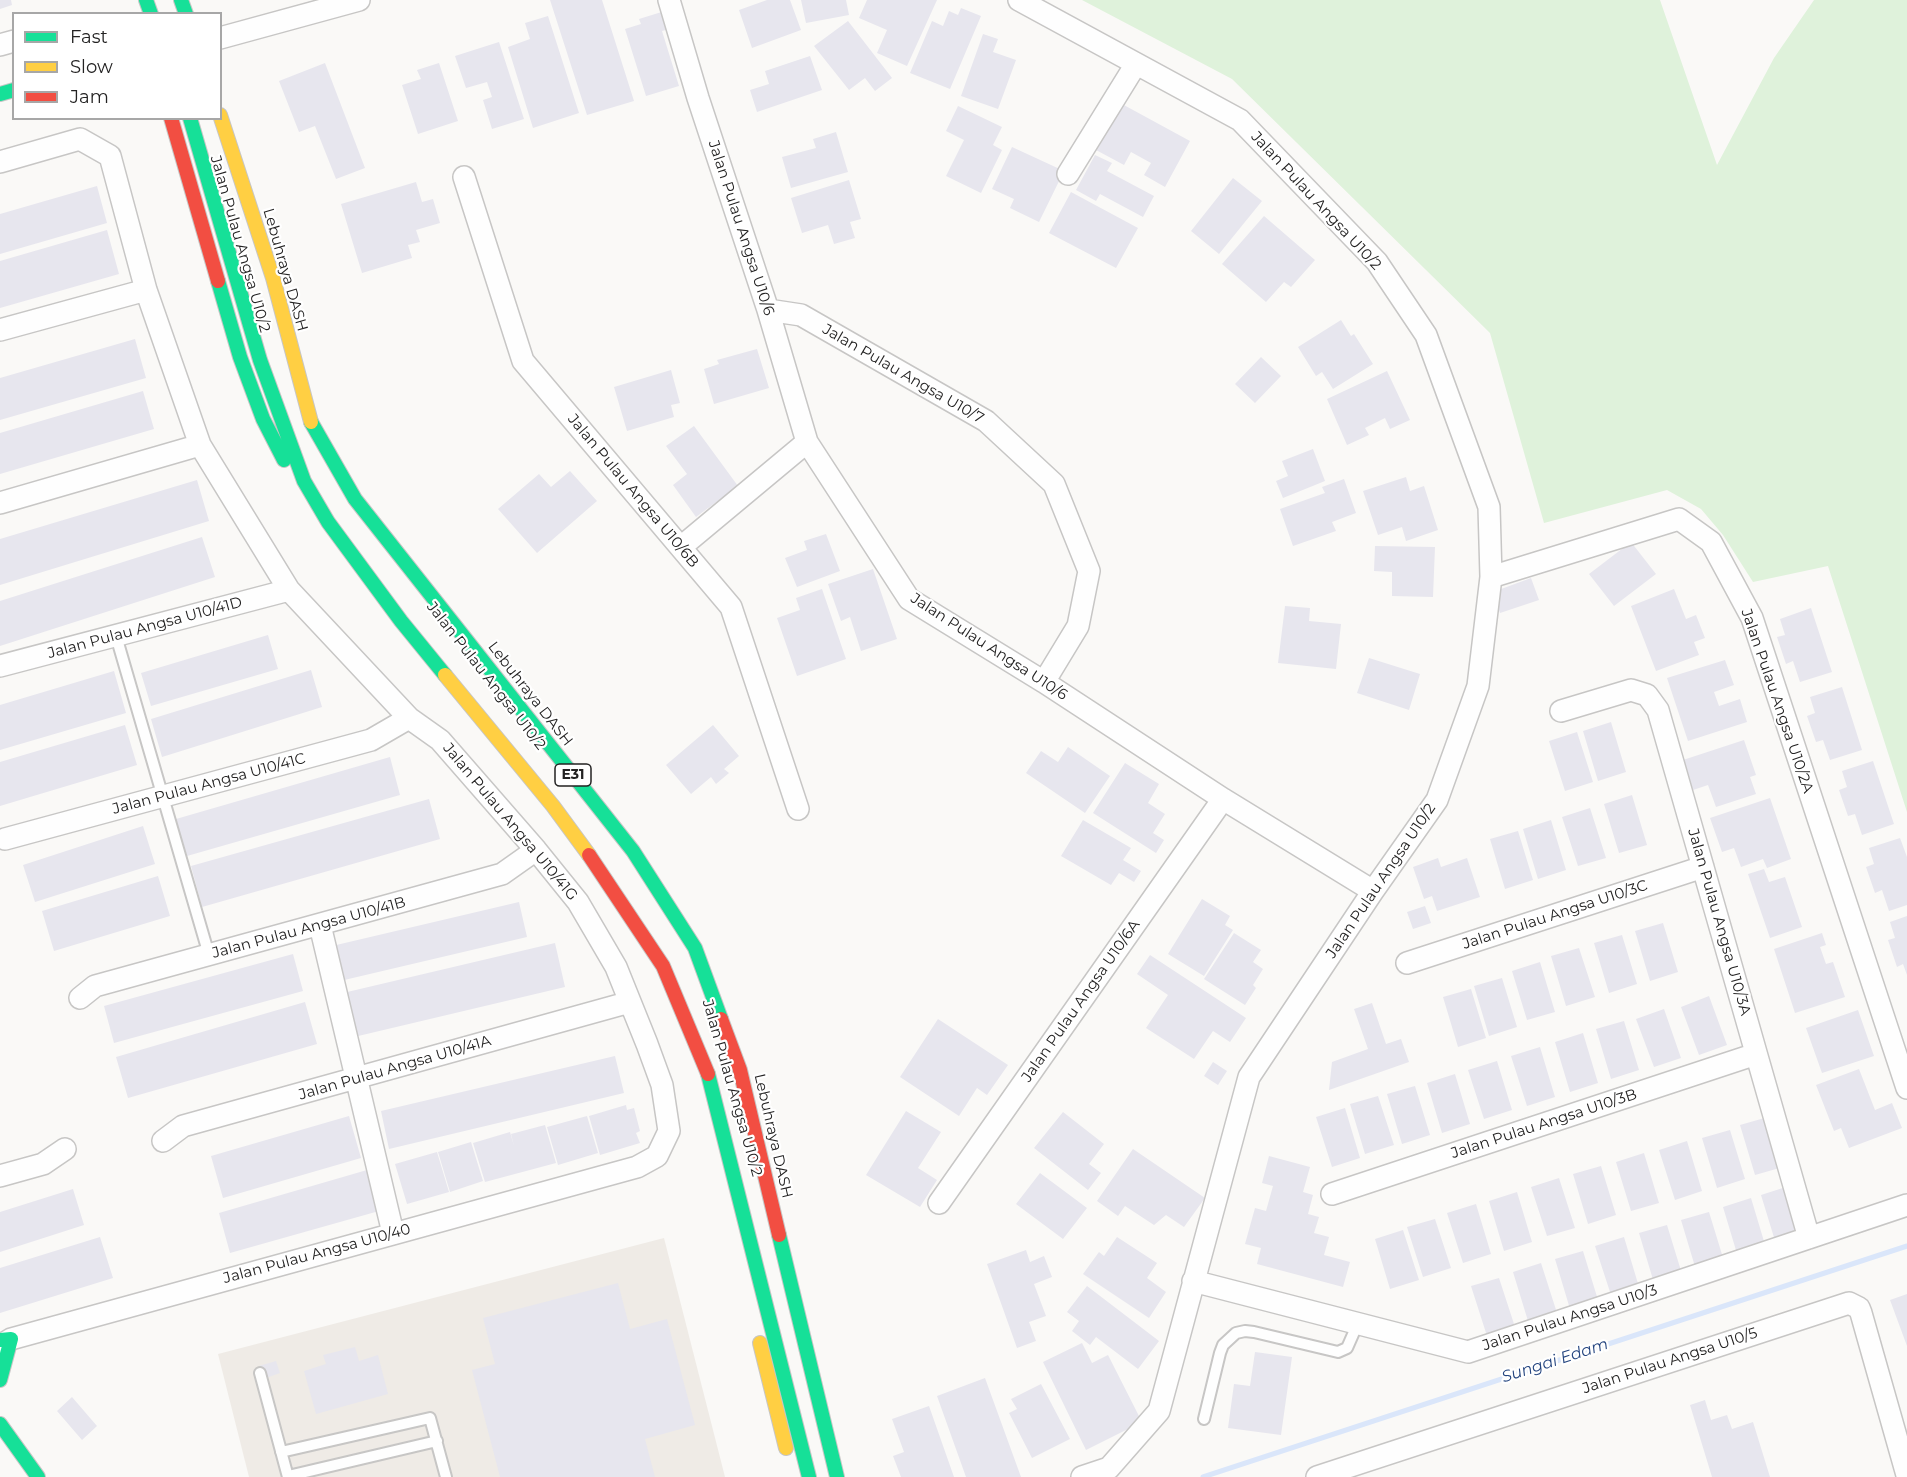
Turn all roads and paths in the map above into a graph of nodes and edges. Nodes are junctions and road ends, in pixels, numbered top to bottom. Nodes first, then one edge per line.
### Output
1 (359, 0) edge
2 (669, 0) edge
3 (1019, 0) edge
4 (222, 37) edge
5 (1136, 64) junction
6 (172, 120) edge
7 (190, 120) edge
8 (222, 120) edge
9 (0, 162) edge
10 (1068, 174) dead end
11 (464, 177) dead end
12 (226, 192) dead end
13 (146, 290) junction
14 (768, 310) junction
15 (0, 330) edge
16 (283, 384) dead end
17 (292, 404) dead end
18 (807, 442) junction
19 (200, 445) junction
20 (0, 503) edge
21 (681, 547) junction
22 (1491, 577) junction
23 (289, 590) junction
24 (116, 636) junction
25 (0, 666) edge
26 (1044, 682) junction
27 (1561, 711) dead end
28 (409, 718) junction
29 (163, 796) junction
30 (1223, 799) junction
31 (532, 802) dead end
32 (798, 809) dead end
33 (546, 820) dead end
34 (5, 840) dead end
35 (536, 850) junction
36 (1703, 867) junction
37 (1373, 891) junction
38 (320, 925) junction
39 (638, 953) dead end
40 (210, 955) junction
41 (1407, 963) dead end
42 (655, 982) dead end
43 (80, 998) dead end
44 (630, 1002) junction
45 (1756, 1054) junction
46 (356, 1080) junction
47 (1907, 1088) edge
48 (163, 1141) dead end
49 (65, 1149) dead end
50 (637, 1167) joint
51 (0, 1176) edge
52 (1332, 1194) dead end
53 (939, 1203) dead end
54 (1907, 1205) edge
55 (393, 1233) junction
56 (1809, 1238) junction
57 (1193, 1281) junction
58 (747, 1285) dead end
59 (1358, 1323) junction
60 (757, 1330) dead end
61 (4, 1342) edge
62 (260, 1373) dead end
63 (0, 1380) edge
64 (1204, 1419) dead end
65 (0, 1424) edge
66 (436, 1441) junction
67 (281, 1452) junction
68 (791, 1466) dead end
69 (1907, 1475) edge
70 (38, 1477) edge
71 (288, 1477) edge
72 (446, 1477) edge
73 (809, 1477) edge
74 (826, 1477) edge
75 (837, 1477) edge
76 (1082, 1477) edge
77 (1317, 1477) edge

1 - 4 street
2 - 14 street, Jalan Pulau Angsa U10/6
3 - 5 street, Jalan Pulau Angsa U10/2
5 - 10 street
5 - 22 street, Jalan Pulau Angsa U10/2
6 - 31 main road
7 - 73 main road, E31
8 - 75 main road, Lebuhraya DASH / E31
9 - 13 street, Jalan Pulau Angsa U10/41G
11 - 21 street, Jalan Pulau Angsa U10/6B
12 - 16 main road, Jalan Pulau Angsa U10/2
13 - 15 street
13 - 19 street, Jalan Pulau Angsa U10/41G
14 - 18 street, Jalan Pulau Angsa U10/6
14 - 26 street, Jalan Pulau Angsa U10/7
17 - 74 main road, Jalan Pulau Angsa U10/2
18 - 21 street
18 - 26 street, Jalan Pulau Angsa U10/6
19 - 20 street
19 - 23 street, Jalan Pulau Angsa U10/41G
21 - 32 street, Jalan Pulau Angsa U10/6B
22 - 37 street, Jalan Pulau Angsa U10/2
22 - 47 street, Jalan Pulau Angsa U10/2A
23 - 24 street, Jalan Pulau Angsa U10/41D
23 - 28 street, Jalan Pulau Angsa U10/41G
24 - 25 street, Jalan Pulau Angsa U10/41D
24 - 29 lane
26 - 30 street, Jalan Pulau Angsa U10/6
27 - 36 street, Jalan Pulau Angsa U10/3A
28 - 29 street, Jalan Pulau Angsa U10/41C
28 - 35 street, Jalan Pulau Angsa U10/41G
29 - 34 street, Jalan Pulau Angsa U10/41C
29 - 40 lane
30 - 37 street, Jalan Pulau Angsa U10/6
30 - 53 street, Jalan Pulau Angsa U10/6A
33 - 39 main road
35 - 38 street, Jalan Pulau Angsa U10/41B
35 - 44 street, Jalan Pulau Angsa U10/41G
36 - 41 street, Jalan Pulau Angsa U10/3C
36 - 45 street, Jalan Pulau Angsa U10/3A
37 - 57 street, Jalan Pulau Angsa U10/2
38 - 40 street, Jalan Pulau Angsa U10/41B
38 - 46 street
40 - 43 street, Jalan Pulau Angsa U10/41B
42 - 58 main road, Jalan Pulau Angsa U10/2
44 - 46 street, Jalan Pulau Angsa U10/41A
44 - 50 street, Jalan Pulau Angsa U10/41G
45 - 52 street, Jalan Pulau Angsa U10/3B
45 - 56 street, Jalan Pulau Angsa U10/3A
46 - 48 street, Jalan Pulau Angsa U10/41A
46 - 55 street
49 - 51 street
50 - 55 street, Jalan Pulau Angsa U10/40
54 - 56 street, Jalan Pulau Angsa U10/3
55 - 61 street, Jalan Pulau Angsa U10/40
56 - 59 street, Jalan Pulau Angsa U10/3
57 - 59 street, Jalan Pulau Angsa U10/3
57 - 76 street, Jalan Pulau Angsa U10/2
59 - 64 lane
60 - 68 main road
61 - 63 main road
62 - 67 lane
65 - 70 main road
66 - 67 lane
66 - 71 lane
66 - 72 lane
67 - 71 lane
69 - 77 street, Jalan Pulau Angsa U10/5

